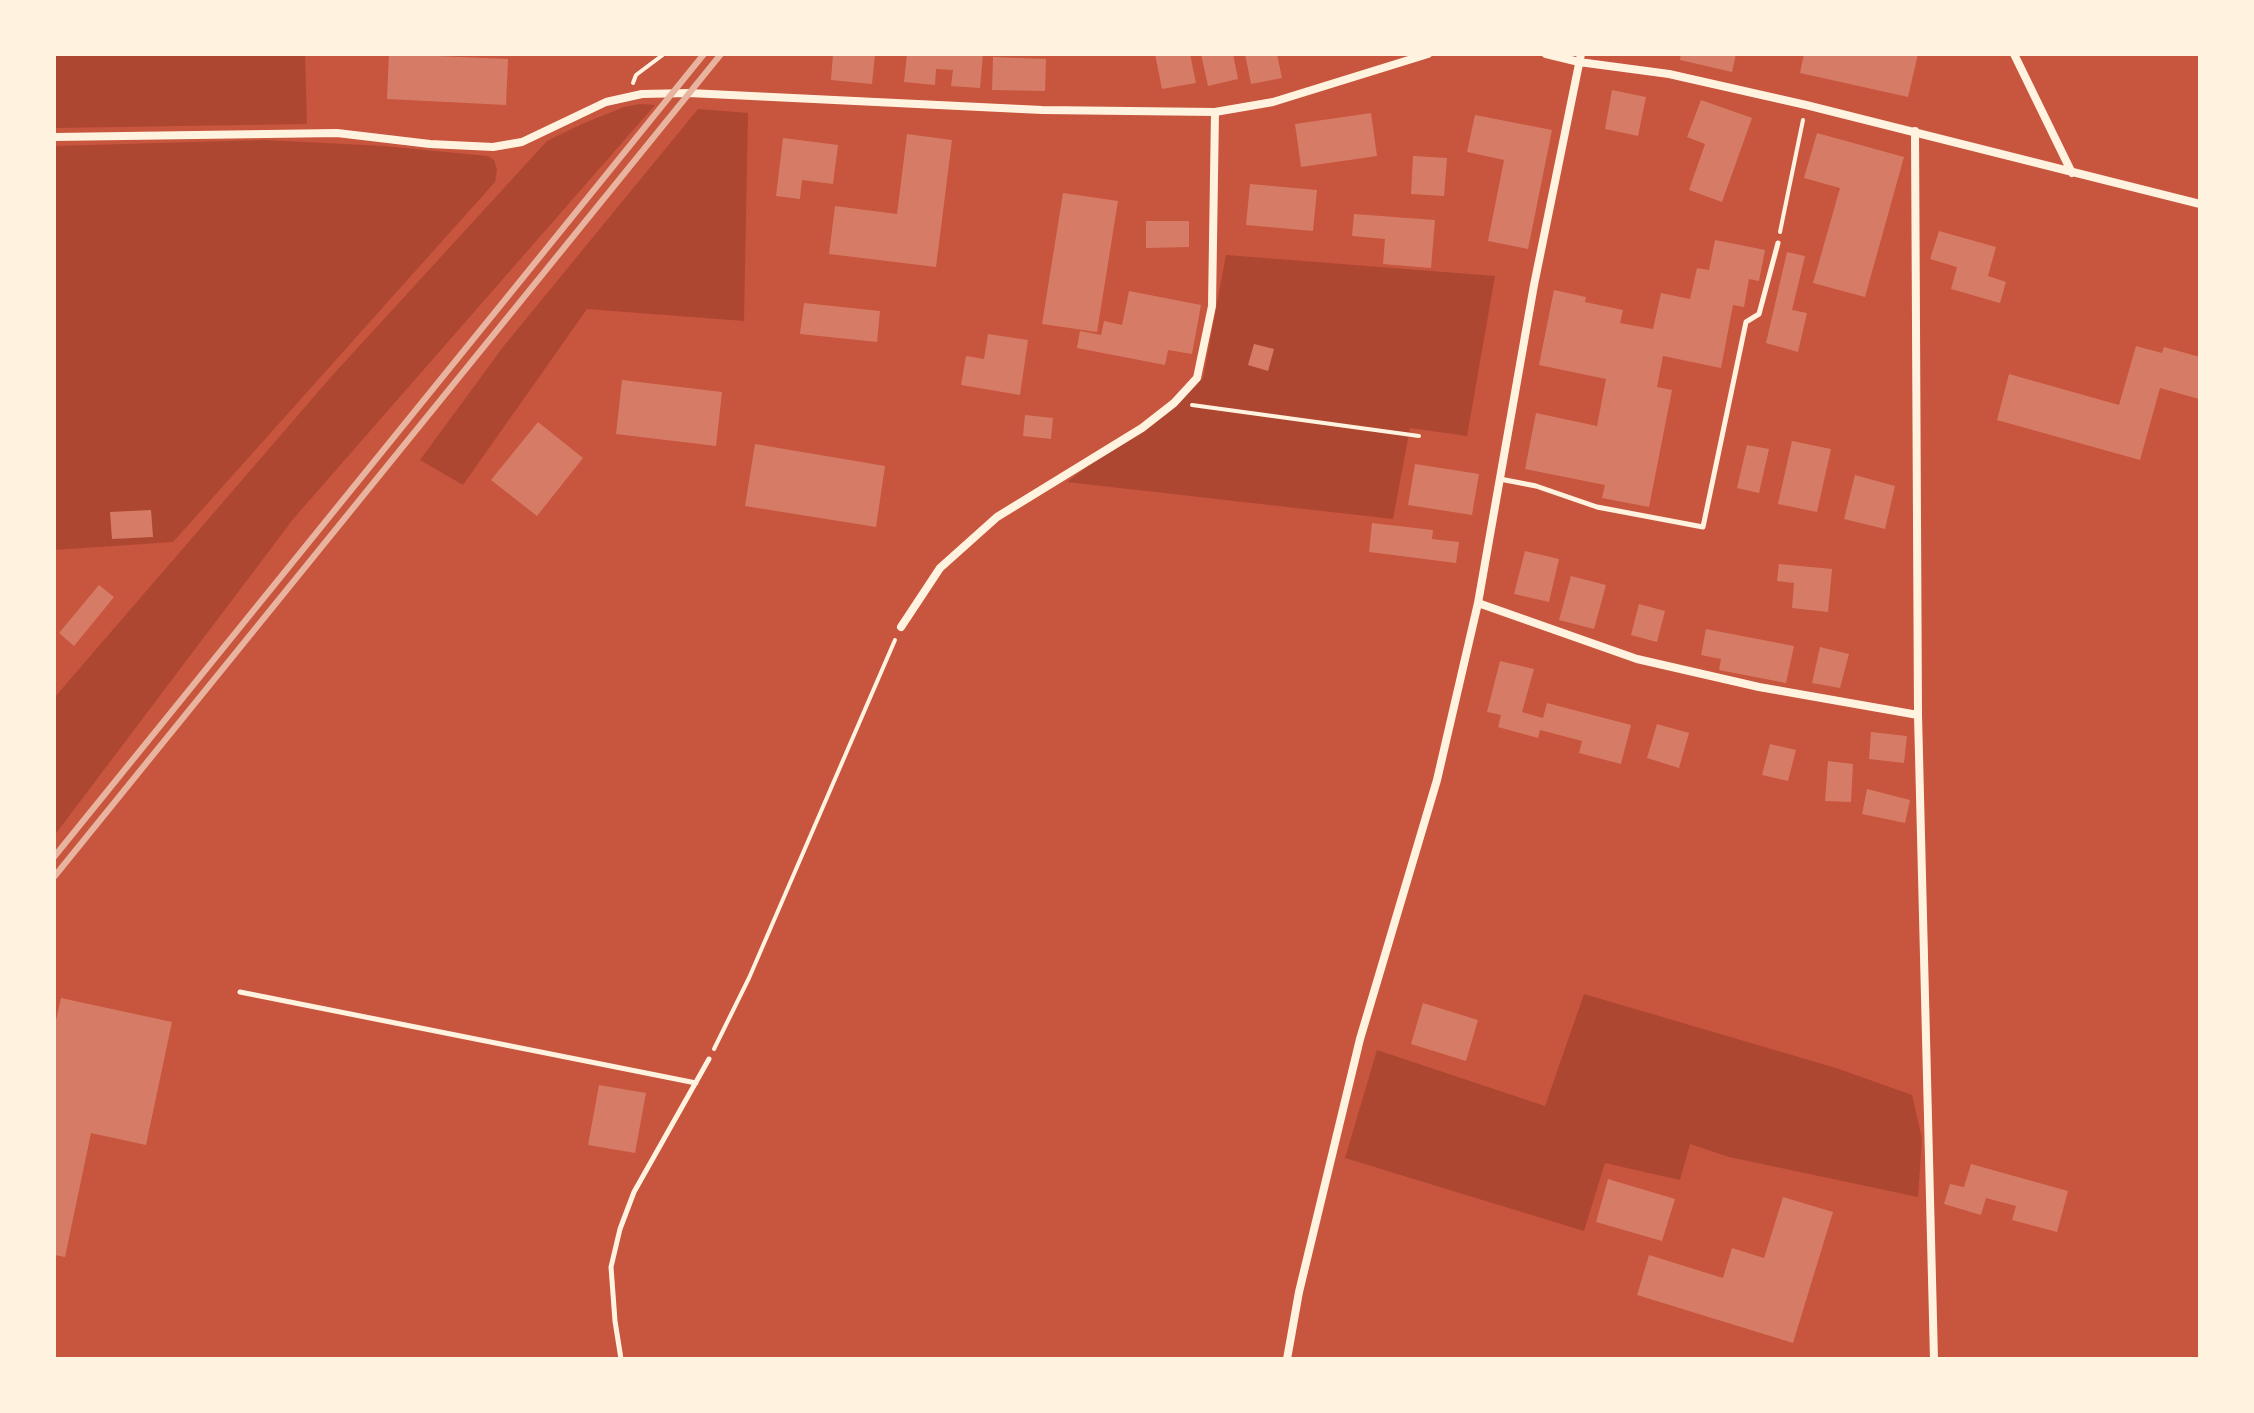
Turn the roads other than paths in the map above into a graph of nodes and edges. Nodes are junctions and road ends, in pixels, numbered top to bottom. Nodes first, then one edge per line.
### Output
1 (1427, 54) edge
2 (1546, 54) edge
3 (2014, 54) edge
4 (1580, 58) edge
5 (1215, 112) junction
6 (1915, 131) junction
7 (54, 137) edge
8 (2072, 173) junction
9 (2200, 204) edge
10 (1778, 243) road end
11 (1500, 479) junction
12 (1478, 603) junction
13 (901, 627) road end
14 (1918, 715) junction
15 (240, 992) dead end
16 (709, 1059) road end
17 (696, 1083) junction
18 (621, 1359) edge
19 (1287, 1359) edge
20 (1934, 1359) edge

1 - 5 street
2 - 4 street
3 - 8 street
4 - 6 street
4 - 11 street
5 - 7 street
5 - 13 street
6 - 8 street
6 - 14 street
8 - 9 street
10 - 11 lane
11 - 12 street
12 - 14 street
12 - 19 street
14 - 20 street
15 - 17 lane
16 - 17 lane
17 - 18 lane

